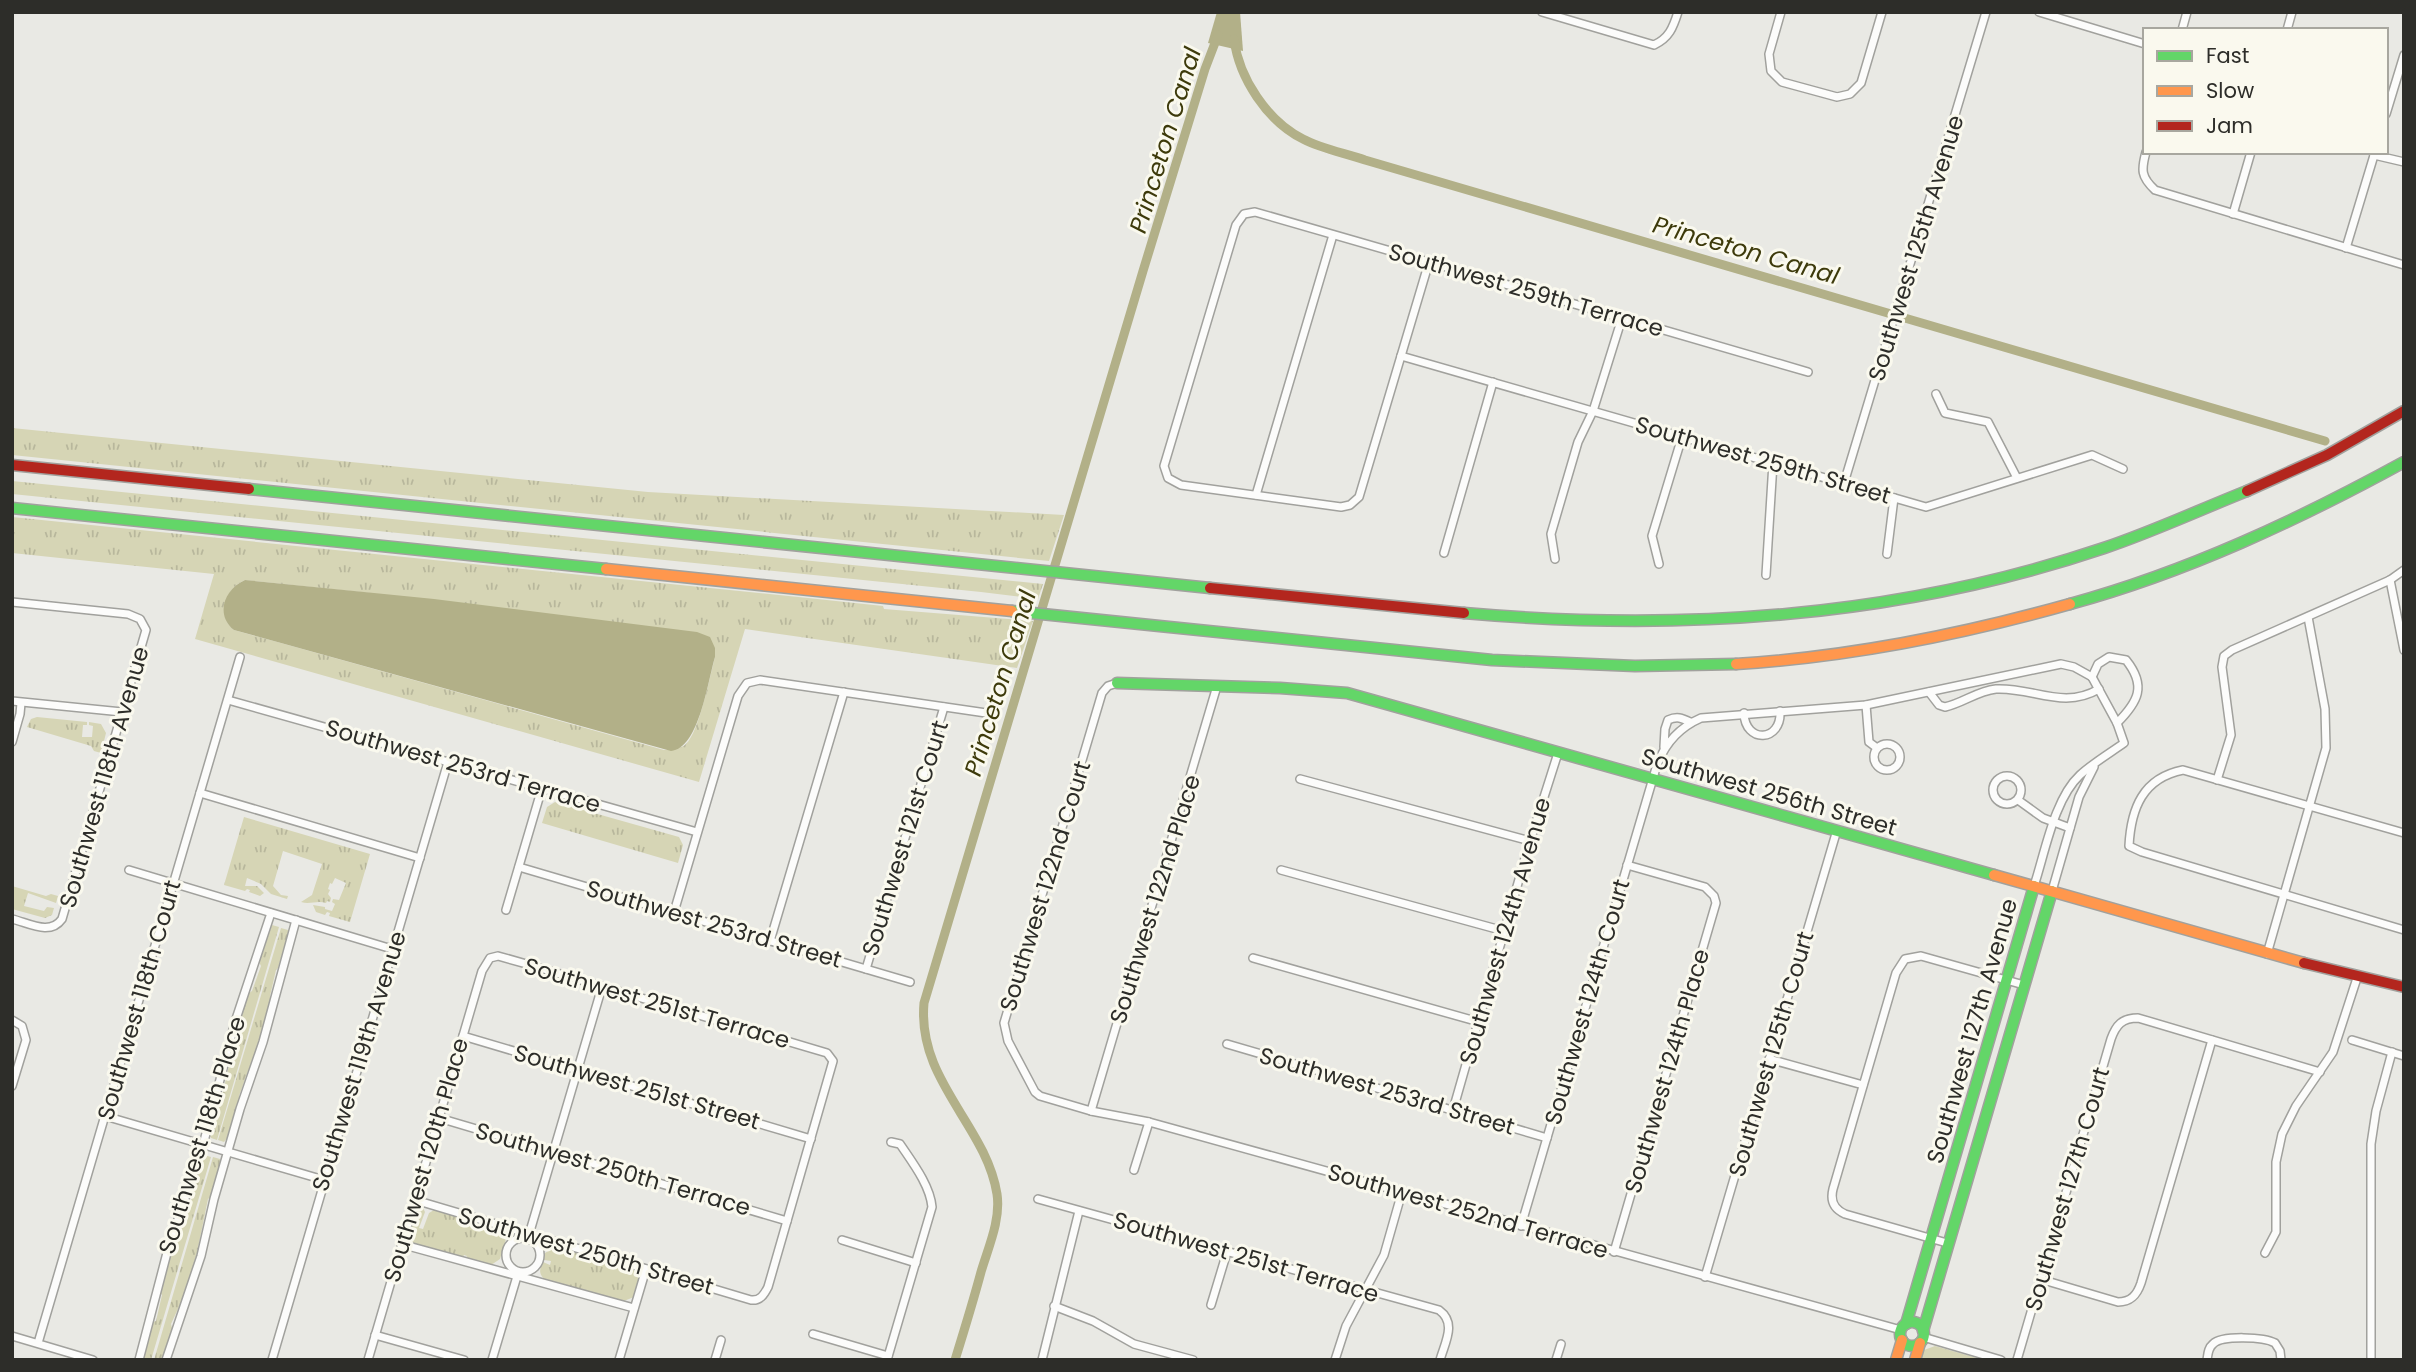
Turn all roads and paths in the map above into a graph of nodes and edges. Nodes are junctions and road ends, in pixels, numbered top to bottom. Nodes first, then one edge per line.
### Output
1 (1542, 12) edge
2 (1577, 12) edge
3 (1678, 12) edge
4 (1781, 12) edge
5 (1882, 12) edge
6 (1986, 12) edge
7 (2039, 12) edge
8 (1574, 22) junction
9 (2143, 43) edge
10 (2404, 55) edge
11 (2390, 88) edge
12 (2146, 154) edge
13 (2250, 154) edge
14 (2374, 154) edge
15 (2404, 162) edge
16 (2233, 214) junction
17 (1333, 235) junction
18 (2346, 248) junction
19 (1429, 262) junction
20 (2404, 265) edge
21 (1622, 318) junction
22 (1401, 356) junction
23 (1808, 372) dead end
24 (1493, 382) junction
25 (1936, 394) dead end
26 (1593, 411) junction
27 (2404, 411) edge
28 (1682, 437) junction
29 (2404, 462) edge
30 (1773, 463) junction
31 (12, 465) edge
32 (2123, 469) dead end
33 (2017, 478) junction
34 (1844, 484) junction
35 (1256, 495) junction
36 (1894, 498) junction
37 (12, 508) edge
38 (1444, 554) dead end
39 (1886, 554) dead end
40 (1555, 559) dead end
41 (1659, 564) dead end
42 (2404, 570) edge
43 (1766, 575) dead end
44 (2390, 580) junction
45 (12, 602) edge
46 (2308, 618) junction
47 (2404, 650) edge
48 (240, 657) dead end
49 (2092, 677) junction
50 (1117, 683) joint
51 (1217, 686) junction
52 (2099, 690) junction
53 (844, 692) junction
54 (1928, 692) junction
55 (228, 700) junction
56 (16, 702) edge
57 (1866, 705) junction
58 (944, 707) junction
59 (1780, 711) junction
60 (122, 712) junction
61 (1744, 713) junction
62 (993, 714) dead end
63 (1690, 722) junction
64 (2117, 723) junction
65 (12, 742) edge
66 (1664, 748) junction
67 (1877, 748) dead end
68 (1558, 753) junction
69 (448, 762) junction
70 (2098, 762) junction
71 (1300, 779) dead end
72 (1652, 779) junction
73 (2217, 780) junction
74 (542, 788) junction
75 (200, 793) junction
76 (2018, 800) dead end
77 (2310, 806) junction
78 (2054, 822) junction
79 (2404, 823) edge
80 (2070, 828) junction
81 (1837, 830) junction
82 (697, 832) junction
83 (2402, 833) edge
84 (1530, 841) junction
85 (420, 858) junction
86 (1627, 865) junction
87 (519, 867) junction
88 (129, 870) dead end
89 (1281, 870) dead end
90 (173, 885) junction
91 (2034, 886) junction
92 (2052, 891) junction
93 (2284, 894) junction
94 (506, 910) dead end
95 (674, 912) junction
96 (271, 913) junction
97 (12, 919) edge
98 (296, 920) junction
99 (2404, 930) edge
100 (1504, 931) junction
101 (770, 941) junction
102 (393, 949) junction
103 (2267, 954) junction
104 (1253, 958) dead end
105 (487, 960) joint
106 (866, 969) junction
107 (2358, 975) junction
108 (2008, 980) junction
109 (910, 982) dead end
110 (2024, 985) junction
111 (602, 987) junction
112 (2404, 987) edge
113 (12, 1020) edge
114 (1479, 1022) junction
115 (463, 1036) junction
116 (2212, 1040) junction
117 (2351, 1040) dead end
118 (1227, 1044) dead end
119 (2392, 1052) junction
120 (2404, 1056) edge
121 (1769, 1059) junction
122 (578, 1070) junction
123 (2320, 1072) junction
124 (1863, 1085) junction
125 (12, 1086) edge
126 (1035, 1092) joint
127 (1453, 1110) junction
128 (1091, 1111) junction
129 (105, 1116) junction
130 (439, 1118) junction
131 (1149, 1122) junction
132 (1547, 1138) junction
133 (811, 1139) junction
134 (891, 1142) dead end
135 (203, 1145) junction
136 (227, 1152) junction
137 (554, 1152) junction
138 (1134, 1170) dead end
139 (324, 1180) junction
140 (1402, 1192) junction
141 (1038, 1199) dead end
142 (415, 1200) junction
143 (1079, 1211) junction
144 (787, 1221) junction
145 (1521, 1226) junction
146 (528, 1236) junction
147 (1932, 1239) junction
148 (842, 1240) dead end
149 (1947, 1243) junction
150 (401, 1244) junction
151 (1227, 1252) junction
152 (1614, 1252) junction
153 (2265, 1253) dead end
154 (916, 1263) junction
155 (646, 1269) junction
156 (518, 1274) junction
157 (1705, 1277) junction
158 (2040, 1279) junction
159 (1364, 1290) junction
160 (1211, 1305) dead end
161 (1054, 1306) junction
162 (634, 1308) junction
163 (1903, 1331) junction
164 (813, 1334) dead end
165 (375, 1335) junction
166 (12, 1336) edge
167 (1922, 1337) junction
168 (721, 1340) dead end
169 (38, 1343) junction
170 (1561, 1344) dead end
171 (887, 1358) edge
172 (1189, 1359) edge
173 (93, 1360) edge
174 (139, 1360) edge
175 (166, 1360) edge
176 (272, 1360) edge
177 (368, 1360) edge
178 (464, 1360) edge
179 (492, 1360) edge
180 (619, 1360) edge
181 (715, 1360) edge
182 (1042, 1360) edge
183 (1335, 1360) edge
184 (1440, 1360) edge
185 (1556, 1360) edge
186 (1896, 1360) edge
187 (1915, 1360) edge
188 (2001, 1360) edge
189 (2017, 1360) edge
190 (2207, 1360) edge
191 (2281, 1360) edge
192 (2371, 1360) edge

1 - 8 street
2 - 8 street
3 - 8 street
4 - 5 street
6 - 34 street, Southwest 125th Avenue
7 - 9 street
10 - 11 street
12 - 16 street
13 - 16 street
14 - 15 street
14 - 18 street
16 - 18 street
17 - 19 street, Southwest 259th Terrace
17 - 35 street
17 - 35 street, Southwest 259th Terrace
18 - 20 street
19 - 21 street, Southwest 259th Terrace
19 - 22 street
21 - 23 street, Southwest 259th Terrace
21 - 26 street
22 - 24 street, Southwest 259th Street
22 - 35 street
24 - 26 street, Southwest 259th Street
24 - 38 street
25 - 33 street
26 - 28 street, Southwest 259th Street
26 - 40 street
27 - 31 main road
28 - 30 street, Southwest 259th Street
28 - 41 street
29 - 37 main road
30 - 34 street, Southwest 259th Street
30 - 43 street
32 - 33 street, Southwest 259th Street
33 - 36 street, Southwest 259th Street
34 - 36 street, Southwest 259th Street
36 - 39 street
42 - 44 street
44 - 46 street
44 - 47 street
45 - 60 street, Southwest 118th Avenue
46 - 73 street
46 - 77 street
48 - 55 street, Southwest 118th Court
49 - 52 street
49 - 54 street
49 - 64 street
50 - 51 main road, Southwest 256th Street
50 - 126 street, Southwest 122nd Court
51 - 68 main road, Southwest 256th Street
51 - 128 street, Southwest 122nd Place
52 - 54 street
52 - 64 street
53 - 58 street
53 - 82 street
53 - 101 street
54 - 57 street
55 - 69 street, Southwest 253rd Terrace
55 - 75 street, Southwest 118th Court
56 - 60 street
56 - 65 street
57 - 59 street
57 - 67 street
58 - 62 street
58 - 106 street, Southwest 121st Court
59 - 61 street
59 - 61 street
60 - 97 street, Southwest 118th Avenue
61 - 63 street
63 - 66 street
63 - 66 street, Southwest 124th Court
64 - 70 street, Southwest 127th Avenue
66 - 72 street, Southwest 124th Court
68 - 72 main road, Southwest 256th Street
68 - 84 street, Southwest 124th Avenue
69 - 74 street, Southwest 253rd Terrace
69 - 85 street, Southwest 119th Avenue
70 - 78 street, Southwest 127th Avenue
70 - 80 street, Southwest 127th Avenue
71 - 84 street
72 - 81 main road, Southwest 256th Street
72 - 86 street, Southwest 124th Court
73 - 77 street
73 - 93 street
74 - 82 street, Southwest 253rd Terrace
74 - 87 street
75 - 85 street
75 - 90 street, Southwest 118th Court
76 - 78 street
77 - 83 street
77 - 93 street
78 - 80 street
78 - 91 street, Southwest 127th Avenue
79 - 83 street
80 - 92 street, Southwest 127th Avenue
81 - 91 main road, Southwest 256th Street
81 - 121 street, Southwest 125th Court
82 - 95 street
84 - 100 street, Southwest 124th Avenue
85 - 102 street, Southwest 119th Avenue
86 - 132 street, Southwest 124th Court
86 - 152 street, Southwest 124th Place
87 - 94 street
87 - 95 street, Southwest 253rd Street
88 - 90 street
89 - 100 street
90 - 96 street
90 - 129 street, Southwest 118th Court
91 - 92 main road, Southwest 256th Street
91 - 108 main road, Southwest 127th Avenue
92 - 103 main road, Southwest 256th Street
92 - 110 main road, Southwest 127th Avenue
93 - 99 street
93 - 103 street
95 - 101 street, Southwest 253rd Street
96 - 98 street
96 - 135 street, Southwest 118th Place
98 - 102 street
98 - 136 street, Southwest 118th Place
100 - 114 street, Southwest 124th Avenue
101 - 106 street, Southwest 253rd Street
102 - 139 street, Southwest 119th Avenue
103 - 107 main road, Southwest 256th Street
104 - 114 street
105 - 111 street, Southwest 251st Terrace
105 - 115 street, Southwest 120th Place
106 - 109 street, Southwest 253rd Street
107 - 112 main road, Southwest 256th Street
107 - 123 street
108 - 110 street
108 - 124 street
108 - 147 main road, Southwest 127th Avenue
110 - 149 main road, Southwest 127th Avenue
111 - 122 street
111 - 133 street, Southwest 251st Terrace
113 - 125 street
114 - 127 street, Southwest 124th Avenue
115 - 122 street, Southwest 251st Street
115 - 130 street, Southwest 120th Place
116 - 123 street
116 - 158 street, Southwest 127th Court
116 - 158 street
117 - 119 street
118 - 127 street, Southwest 253rd Street
119 - 120 street
119 - 192 street
121 - 124 street
121 - 157 street, Southwest 125th Court
122 - 133 street, Southwest 251st Street
122 - 137 street
123 - 153 street
124 - 147 street
126 - 128 street, Southwest 252nd Terrace
127 - 132 street, Southwest 253rd Street
128 - 131 street, Southwest 252nd Terrace
129 - 135 street
129 - 169 street, Southwest 118th Court
130 - 137 street, Southwest 250th Terrace
130 - 142 street, Southwest 120th Place
131 - 138 street
131 - 140 street, Southwest 252nd Terrace
132 - 145 street, Southwest 124th Court
133 - 144 street
134 - 154 street
135 - 136 street
135 - 174 street, Southwest 118th Place
136 - 139 street
136 - 175 street, Southwest 118th Place
137 - 144 street, Southwest 250th Terrace
137 - 146 street
139 - 176 street, Southwest 119th Avenue
140 - 145 street, Southwest 252nd Terrace
140 - 159 street
141 - 143 street, Southwest 251st Terrace
142 - 146 street, Southwest 250th Street
142 - 150 street, Southwest 120th Place
143 - 151 street, Southwest 251st Terrace
143 - 161 street
144 - 155 street, Southwest 250th Street
145 - 152 street, Southwest 252nd Terrace
146 - 155 street, Southwest 250th Street
146 - 156 street
146 - 156 street
147 - 149 street
147 - 163 main road, Southwest 127th Avenue
148 - 154 street
149 - 167 main road, Southwest 127th Avenue
150 - 156 street
150 - 165 street, Southwest 120th Place
151 - 159 street, Southwest 251st Terrace
151 - 160 street
152 - 157 street, Southwest 252nd Terrace
154 - 171 street
155 - 162 street
156 - 162 street
156 - 179 street
157 - 163 street, Southwest 252nd Terrace
158 - 189 street, Southwest 127th Court
159 - 183 street
159 - 184 street, Southwest 251st Terrace
161 - 172 street
161 - 182 street
162 - 180 street
163 - 167 main road
163 - 167 main road
163 - 186 main road, Southwest 127th Avenue
164 - 171 street
165 - 177 street, Southwest 120th Place
165 - 178 street
166 - 169 street
167 - 187 main road, Southwest 127th Avenue
167 - 188 street
168 - 181 street
169 - 173 street
170 - 185 street
190 - 191 street

